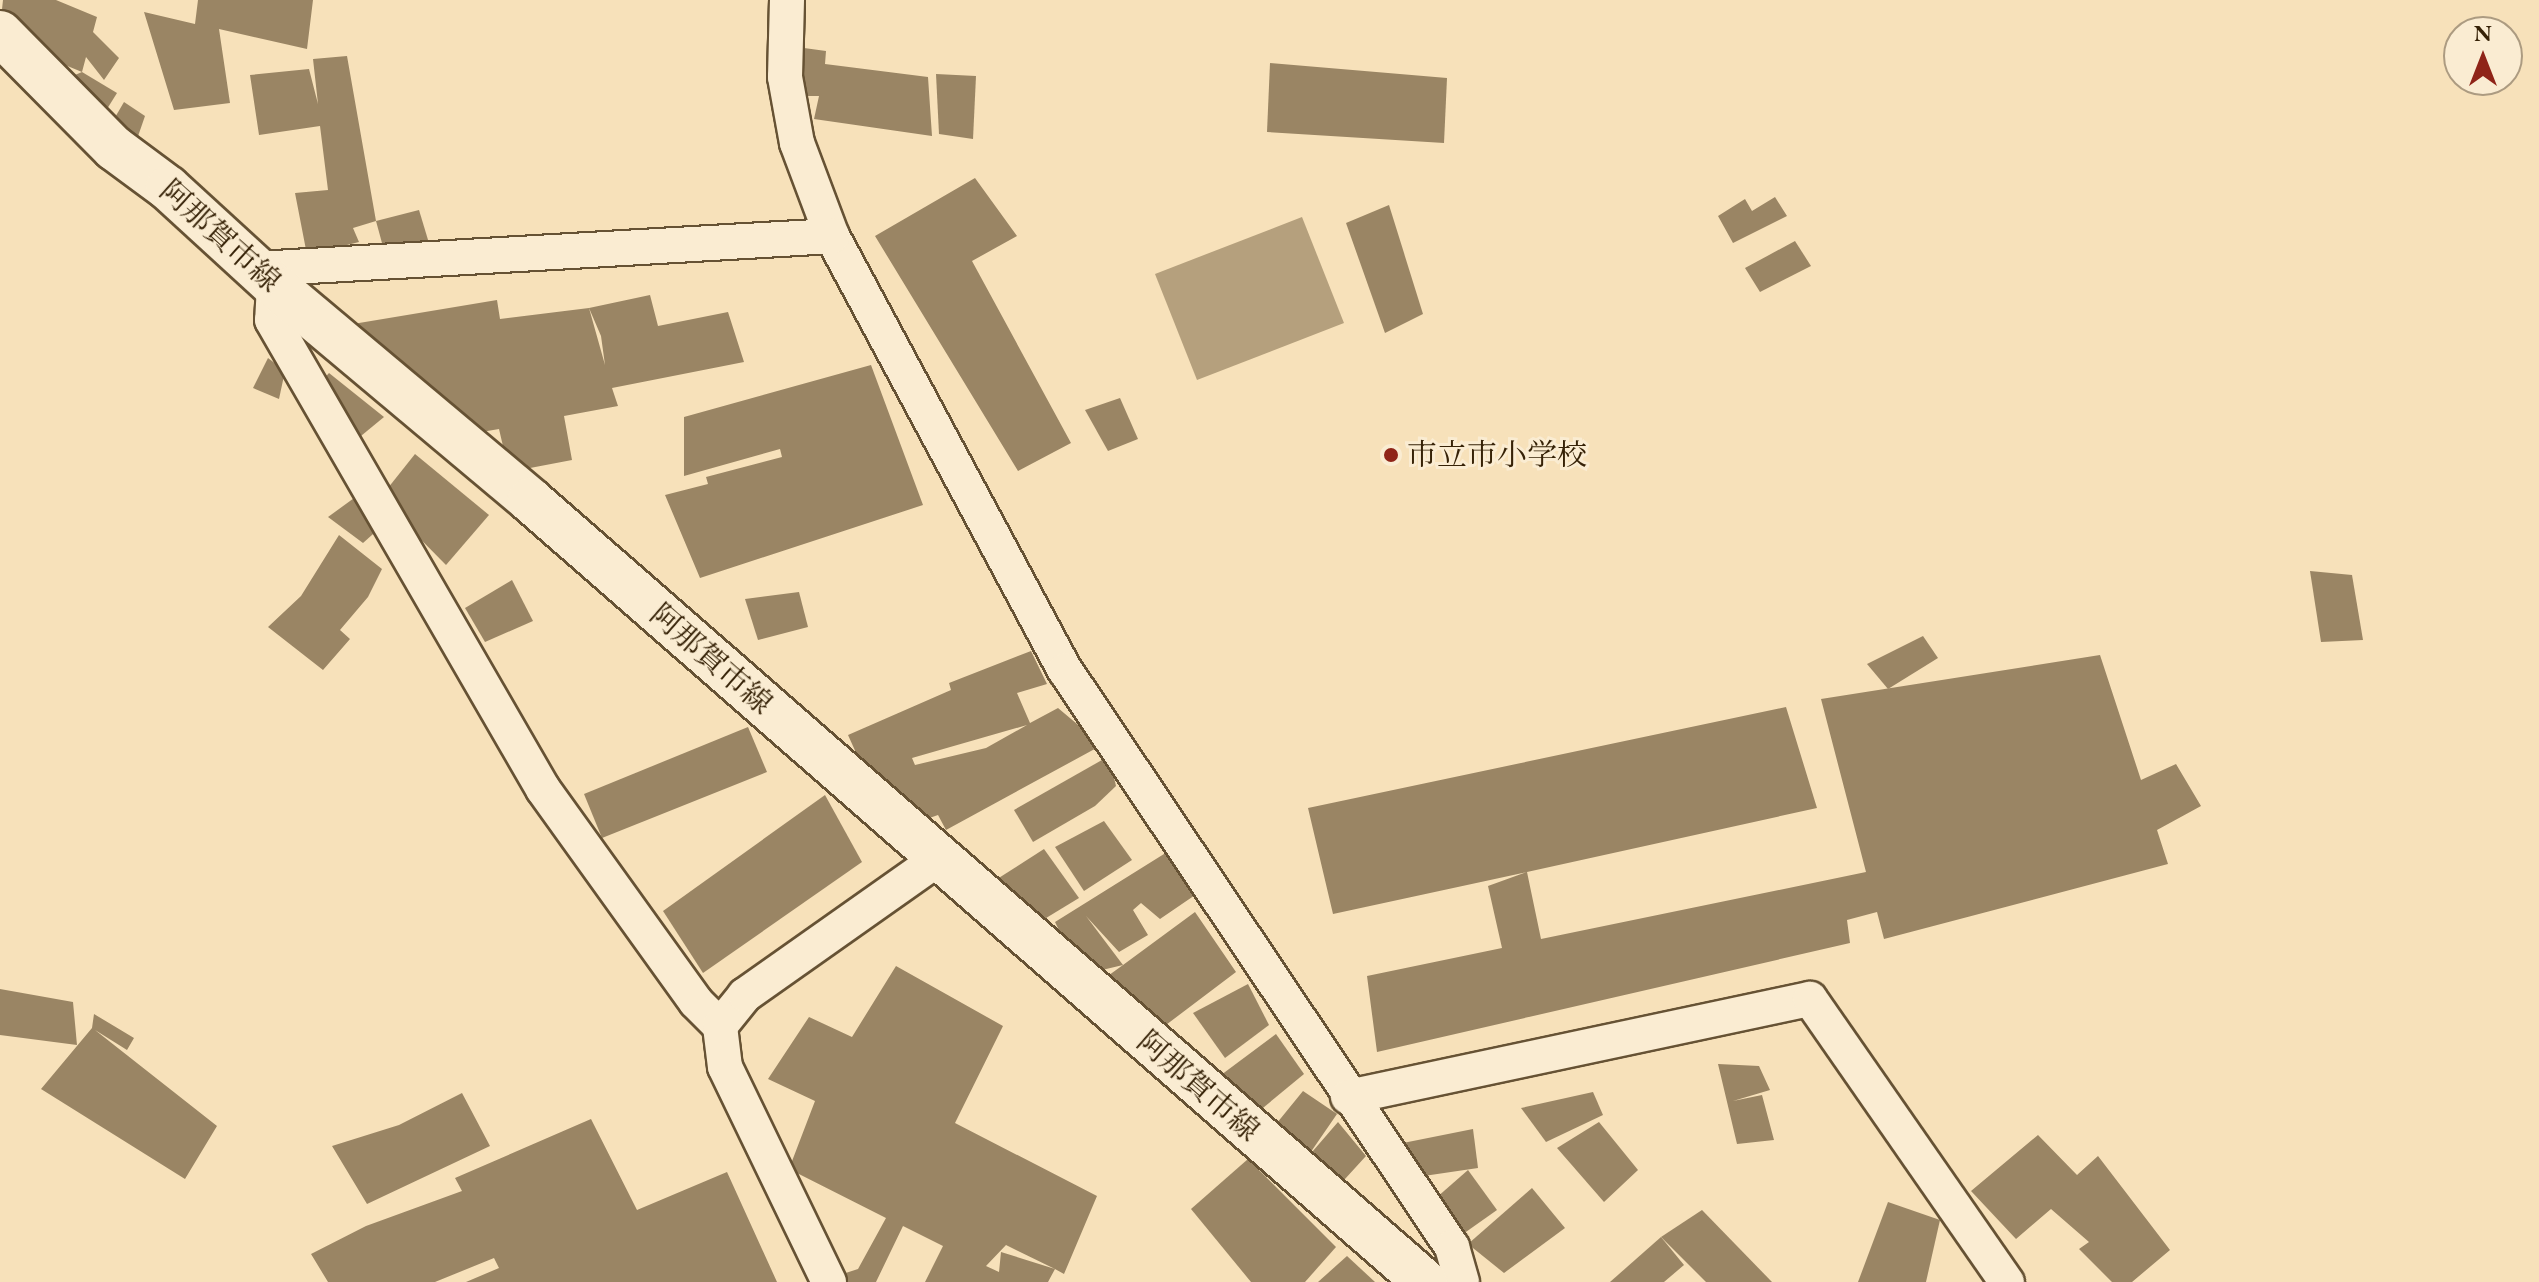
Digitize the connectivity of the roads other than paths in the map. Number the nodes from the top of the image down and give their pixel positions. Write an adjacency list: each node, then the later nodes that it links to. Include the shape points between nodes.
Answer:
1 (787, 0): 3 (street, via 785,77 797,143)
2 (0, 33): 4 (main road, 阿那賀市線, via 114,148 168,188)
3 (832, 236): 4 (street); 7 (street, via 1065,670)
4 (265, 277): 5 (main road, 阿那賀市線, via 530,500); 6 (street, via 272,320 543,789 668,965)
5 (939, 858): 6 (street, via 745,995); 9 (main road, 阿那賀市線)
6 (720, 1026): 8 (street, via 725,1067)
7 (1348, 1097): 10 (street, via 1452,1247); 11 (street, via 1810,999)
8 (829, 1282)
9 (1425, 1282)
10 (1462, 1282)
11 (2007, 1282)

